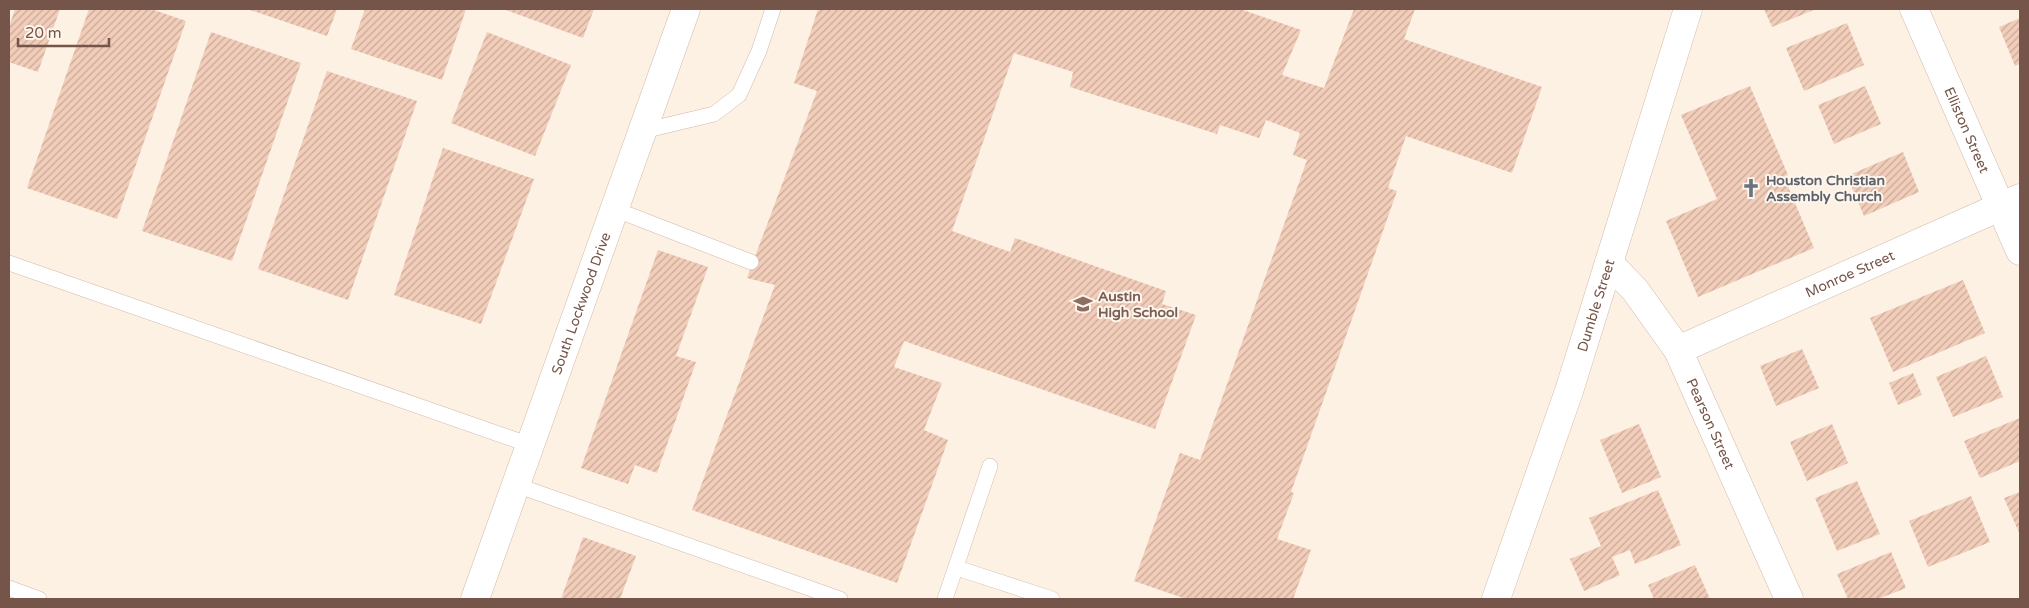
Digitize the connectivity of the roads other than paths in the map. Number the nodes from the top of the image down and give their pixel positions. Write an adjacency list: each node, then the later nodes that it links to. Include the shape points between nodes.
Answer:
1 (686, 9): 5 (street, South Lockwood Drive)
2 (773, 9): 5 (lane, via 739,95 714,114)
3 (1688, 9): 11 (street, Dumble Street)
4 (1914, 9): 6 (street, Elliston Street)
5 (643, 131): 7 (street, South Lockwood Drive)
6 (2010, 203): 8 (street, Elliston Street); 12 (street, Monroe Street)
7 (614, 210): 9 (lane); 13 (street, South Lockwood Drive)
8 (2020, 251)
9 (751, 262)
10 (9, 263): 13 (lane)
11 (1609, 263): 12 (street, Pearson Street, via 1635,290); 23 (street, Dumble Street, via 1569,391)
12 (1678, 350): 24 (street, Pearson Street)
13 (530, 445): 15 (street, South Lockwood Drive)
14 (990, 466): 16 (lane)
15 (516, 485): 19 (street, South Lockwood Drive); 20 (lane)
16 (957, 568): 21 (lane); 22 (lane)
17 (9, 588): 18 (lane)
18 (40, 599)
19 (475, 599)
20 (840, 599)
21 (945, 599)
22 (1052, 599)
23 (1496, 599)
24 (1789, 599)

